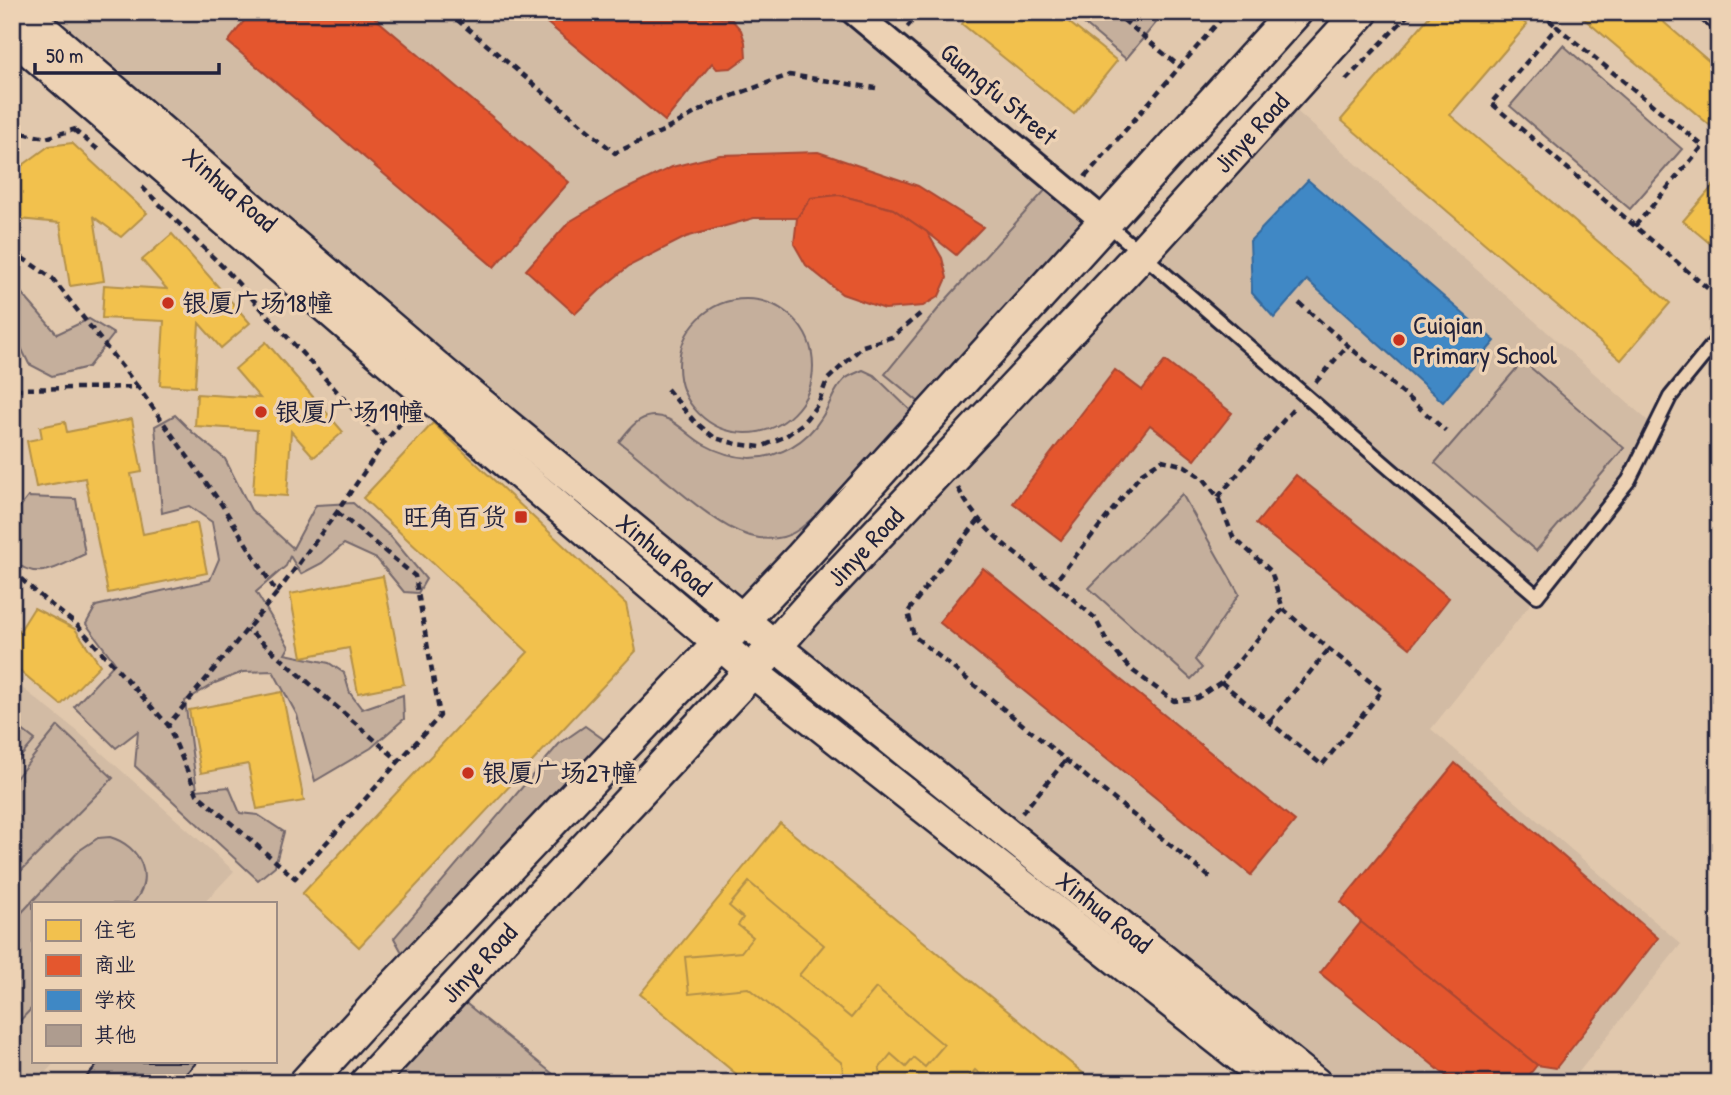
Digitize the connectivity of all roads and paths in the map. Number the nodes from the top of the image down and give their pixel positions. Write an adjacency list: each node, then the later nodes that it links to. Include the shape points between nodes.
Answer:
1 (23, 12): 33 (street, Xinhua Road)
2 (448, 12): 16 (path, via 615,153 713,103 789,75)
3 (854, 12): 22 (street, Guangfu Street)
4 (1114, 12): 14 (path)
5 (1227, 12): 14 (path)
6 (1295, 12): 23 (main road, Jinye Road)
7 (1361, 12): 26 (main road, Jinye Road)
8 (1411, 12): 15 (path)
9 (1540, 12): 12 (path)
10 (1712, 12): 11 (street)
11 (1719, 18)
12 (1557, 27): 24 (path, via 1491,103); 24 (path, via 1703,146)
13 (12, 36): 17 (street, Xinhua Road)
14 (1180, 66): 22 (path)
15 (1346, 80)
16 (876, 88)
17 (103, 114): 18 (path); 33 (street, Xinhua Road)
18 (74, 130): 19 (path, via 46,138); 20 (path)
19 (12, 131)
20 (103, 154)
21 (142, 187): 40 (path, via 227,271)
22 (1071, 194): 23 (street, Guangfu Street)
23 (1105, 222): 26 (lane); 49 (main road, Jinye Road)
24 (1635, 226): 27 (path)
25 (12, 251): 34 (path, via 52,278)
26 (1141, 254): 37 (lane); 41 (main road, Jinye Road)
27 (1719, 298)
28 (1299, 303): 31 (path)
29 (920, 314): 36 (path, via 892,337 863,346 827,380 818,404 802,424 761,447 715,438)
30 (1719, 337): 37 (lane, via 1671,397 1629,480 1537,596)
31 (1347, 346): 37 (path); 38 (path)
32 (12, 365): 35 (path)
33 (435, 383): 40 (path); 49 (street, Xinhua Road); 51 (street, Xinhua Road)
34 (138, 387): 35 (path); 47 (path, via 222,505)
35 (15, 389): 39 (path, via 18,415)
36 (667, 390)
37 (1305, 395): 42 (path)
38 (1446, 431)
39 (12, 433)
40 (384, 443): 43 (path)
41 (945, 462): 44 (path); 52 (main road, Jinye Road)
42 (1219, 497): 46 (path, via 1185,466 1162,460 1142,473); 48 (path, via 1233,537 1271,571)
43 (337, 512): 47 (path); 59 (path, via 415,576 440,716)
44 (979, 520): 46 (path); 58 (path, via 908,612 914,636)
45 (12, 570): 57 (path, via 77,625)
46 (1054, 583): 55 (path, via 1095,618 1109,645 1132,671 1174,701 1196,698)
47 (277, 593): 50 (path)
48 (1283, 609): 53 (path); 55 (path)
49 (742, 619): 51 (main road, Jinye Road); 52 (street, Xinhua Road)
50 (247, 629): 57 (path); 59 (path)
51 (720, 643): 54 (street, Xinhua Road); 62 (main road, Jinye Road)
52 (775, 646): 54 (main road, Jinye Road); 60 (street, Xinhua Road)
53 (1329, 649): 56 (path); 56 (path, via 1382,691 1322,765)
54 (751, 671): 63 (main road, Jinye Road); 64 (street, Xinhua Road)
55 (1221, 682): 56 (path)
56 (1270, 721)
57 (168, 725): 59 (path, via 197,794 295,878)
58 (1066, 760): 60 (path); 61 (path)
59 (398, 761)
60 (1005, 832): 65 (street, Xinhua Road)
61 (1213, 880)
62 (306, 1083)
63 (367, 1083)
64 (1273, 1083)
65 (1316, 1083)

